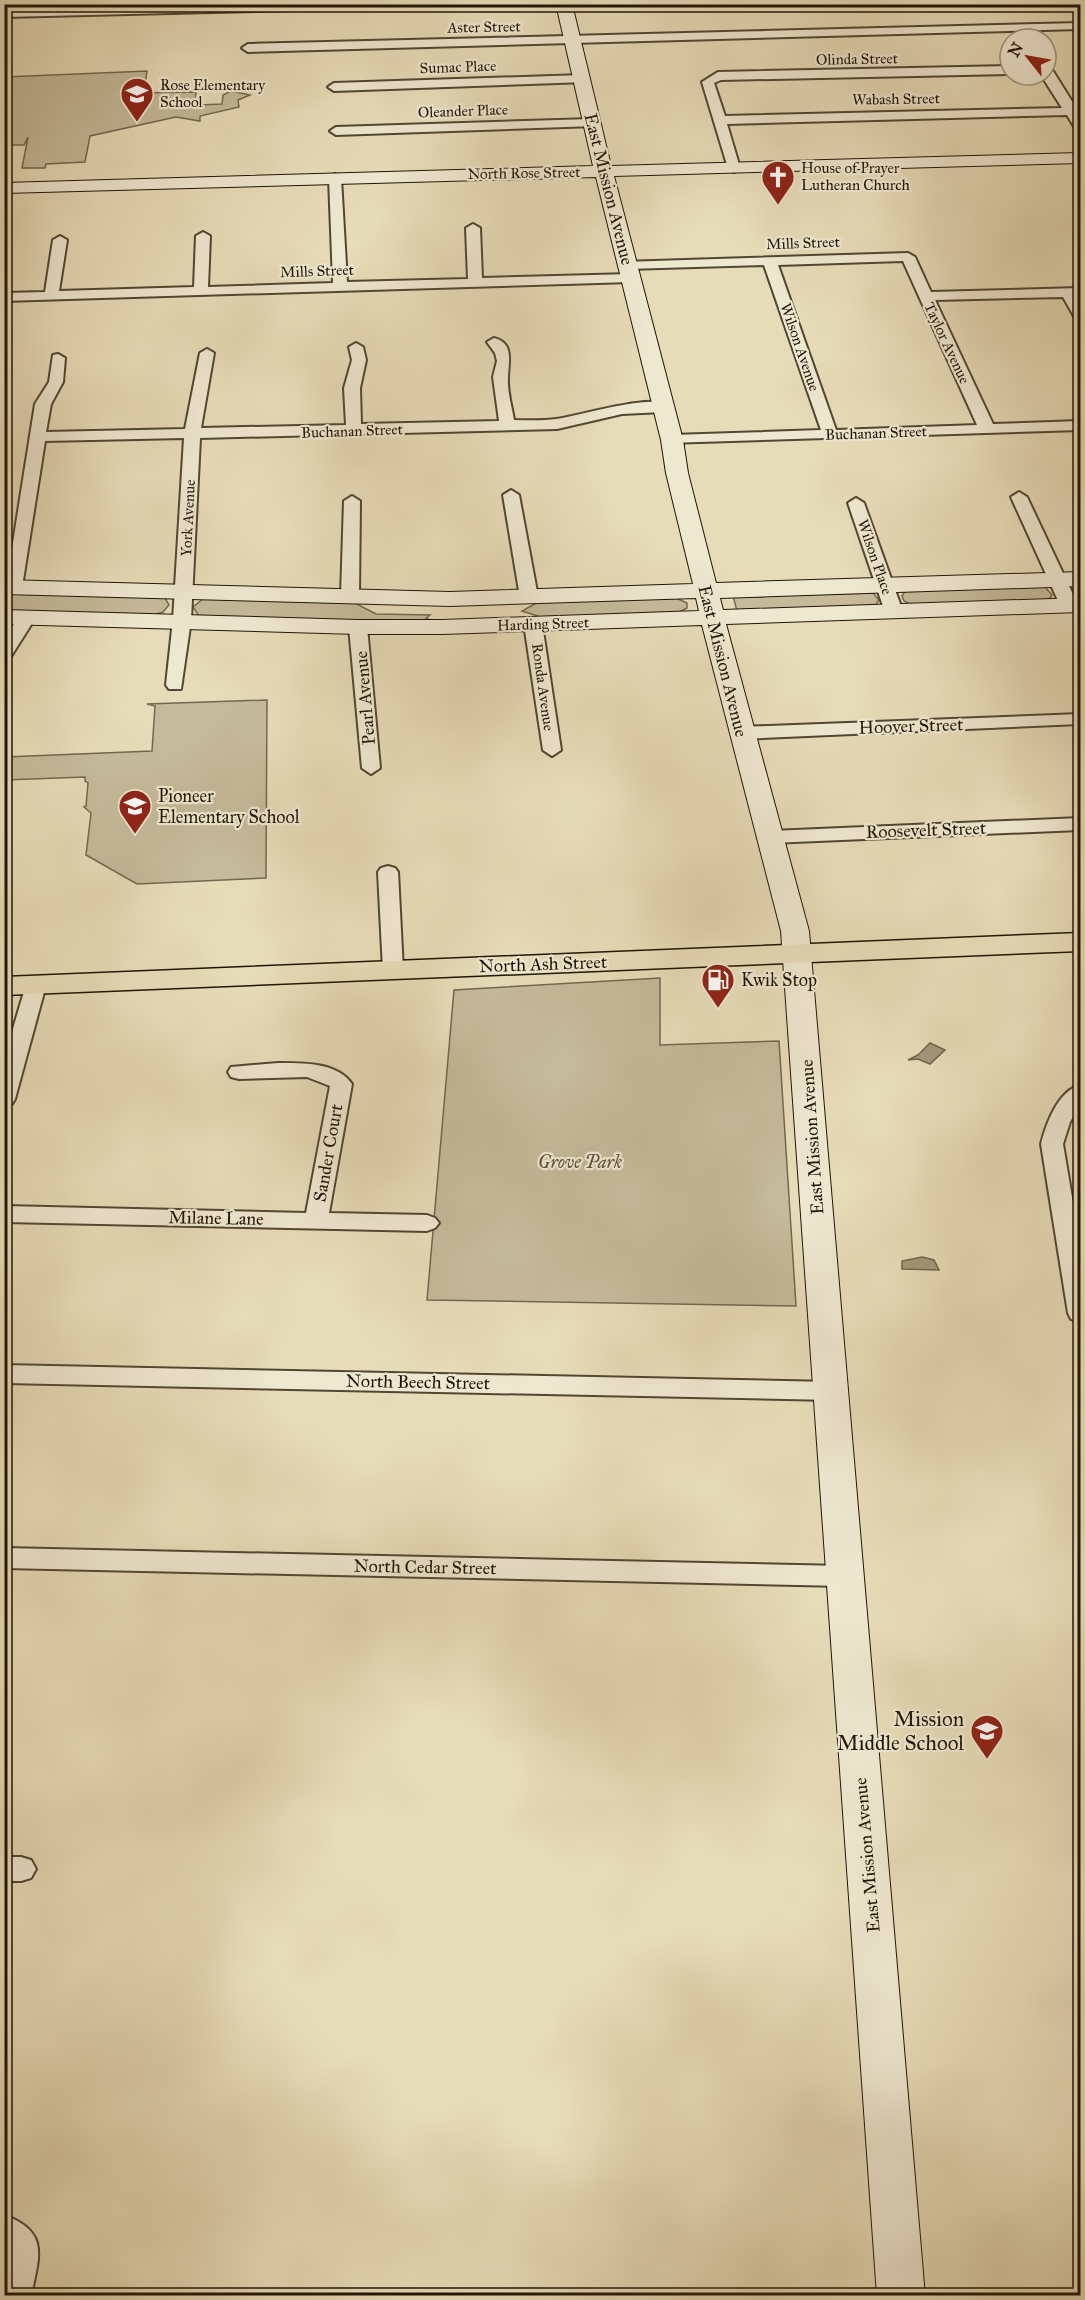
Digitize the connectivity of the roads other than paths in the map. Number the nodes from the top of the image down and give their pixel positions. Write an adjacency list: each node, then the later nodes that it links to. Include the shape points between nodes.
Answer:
1 (422, 4): 3 (street)
2 (564, 4): 5 (main road, East Mission Avenue)
3 (4, 14)
4 (1080, 26): 5 (street, Aster Street)
5 (572, 40): 6 (street, Aster Street); 8 (main road, East Mission Avenue)
6 (248, 48)
7 (998, 70): 12 (street, Olinda Street, via 717,76 708,82)
8 (583, 79): 9 (street, Sumac Place); 13 (main road, East Mission Avenue)
9 (334, 87)
10 (1056, 87): 11 (street)
11 (1072, 111): 12 (street, Wabash Street); 14 (street)
12 (720, 120): 17 (street)
13 (591, 123): 15 (street, Oleander Place); 18 (main road, East Mission Avenue)
14 (1080, 126)
15 (336, 131)
16 (1080, 158): 17 (main road, North Rose Street)
17 (734, 168): 18 (main road, North Rose Street)
18 (604, 171): 19 (main road, North Rose Street); 26 (main road, East Mission Avenue)
19 (335, 178): 20 (main road, North Rose Street); 28 (street)
20 (4, 188)
21 (473, 228): 27 (street)
22 (203, 236): 29 (street)
23 (60, 240): 31 (street)
24 (908, 257): 25 (street, Mills Street); 32 (street, Taylor Avenue)
25 (769, 260): 26 (street, Mills Street); 45 (street, Wilson Avenue)
26 (629, 271): 27 (street, Mills Street); 39 (main road, East Mission Avenue)
27 (475, 283): 28 (street, Mills Street)
28 (340, 287): 29 (street, Mills Street)
29 (201, 291): 31 (street, Mills Street)
30 (1074, 292): 32 (street); 34 (street)
31 (51, 296): 33 (street, Mills Street)
32 (925, 296): 42 (street, Taylor Avenue)
33 (4, 297)
34 (1080, 315)
35 (494, 342): 40 (street, via 504,361 500,377)
36 (356, 347): 43 (street, via 359,360 352,388)
37 (207, 352): 44 (street, York Avenue)
38 (58, 358): 46 (street, via 56,382 43,404)
39 (663, 407): 40 (street, Buchanan Street, via 622,409 557,424); 47 (main road, East Mission Avenue)
40 (507, 426): 43 (street, Buchanan Street)
41 (1080, 426): 42 (street, Buchanan Street)
42 (987, 429): 45 (street, Buchanan Street)
43 (354, 431): 44 (street, Buchanan Street)
44 (192, 433): 46 (street, Buchanan Street); 55 (street, York Avenue)
45 (830, 434): 47 (street, Buchanan Street)
46 (38, 437): 54 (street)
47 (672, 440): 56 (main road, East Mission Avenue)
48 (511, 495): 58 (street)
49 (1019, 497): 52 (street)
50 (352, 501): 57 (street)
51 (856, 503): 53 (street, Wilson Place)
52 (1069, 579): 53 (main road, Harding Street); 59 (street)
53 (885, 585): 56 (main road, Harding Street); 60 (street, Wilson Place)
54 (9, 587): 55 (main road, Harding Street)
55 (183, 591): 57 (main road, Harding Street); 63 (street, York Avenue)
56 (706, 592): 58 (main road, Harding Street); 62 (main road, East Mission Avenue)
57 (350, 596): 58 (main road, Harding Street)
58 (529, 597)
59 (1075, 605): 60 (main road, Harding Street)
60 (894, 612): 62 (main road, Harding Street)
61 (16, 617): 63 (main road, Harding Street); 66 (street)
62 (713, 617): 64 (main road, Harding Street); 69 (main road, East Mission Avenue)
63 (182, 620): 65 (main road, Harding Street); 67 (street, York Avenue)
64 (533, 624): 65 (main road, Harding Street); 70 (street, Ronda Avenue)
65 (358, 627): 71 (street, Pearl Avenue)
66 (4, 654)
67 (175, 685)
68 (1080, 719): 69 (street, Hoover Street)
69 (741, 733): 73 (main road, East Mission Avenue)
70 (552, 750)
71 (372, 768)
72 (1080, 824): 73 (street, Roosevelt Street)
73 (771, 837): 76 (main road, East Mission Avenue)
74 (388, 872): 77 (street)
75 (1080, 942): 76 (main road, North Ash Street)
76 (797, 954): 77 (main road, North Ash Street); 89 (main road, East Mission Avenue)
77 (393, 970): 78 (main road, North Ash Street)
78 (36, 985): 79 (main road, North Ash Street); 80 (main road); 83 (street)
79 (4, 986)
80 (4, 997)
81 (239, 1072): 85 (street, Sander Court, via 318,1070 341,1084)
82 (1080, 1092): 87 (street, via 1066,1106 1052,1144)
83 (4, 1099)
84 (4, 1214): 85 (street, Milane Lane)
85 (316, 1221): 86 (street, Milane Lane)
86 (427, 1222)
87 (1080, 1313)
88 (4, 1374): 89 (street, North Beech Street)
89 (831, 1391): 91 (main road, East Mission Avenue)
90 (4, 1558): 91 (street, North Cedar Street)
91 (845, 1576): 94 (main road, East Mission Avenue)
92 (4, 2230): 93 (street, via 19,2239 22,2255)
93 (14, 2295)
94 (901, 2295)

